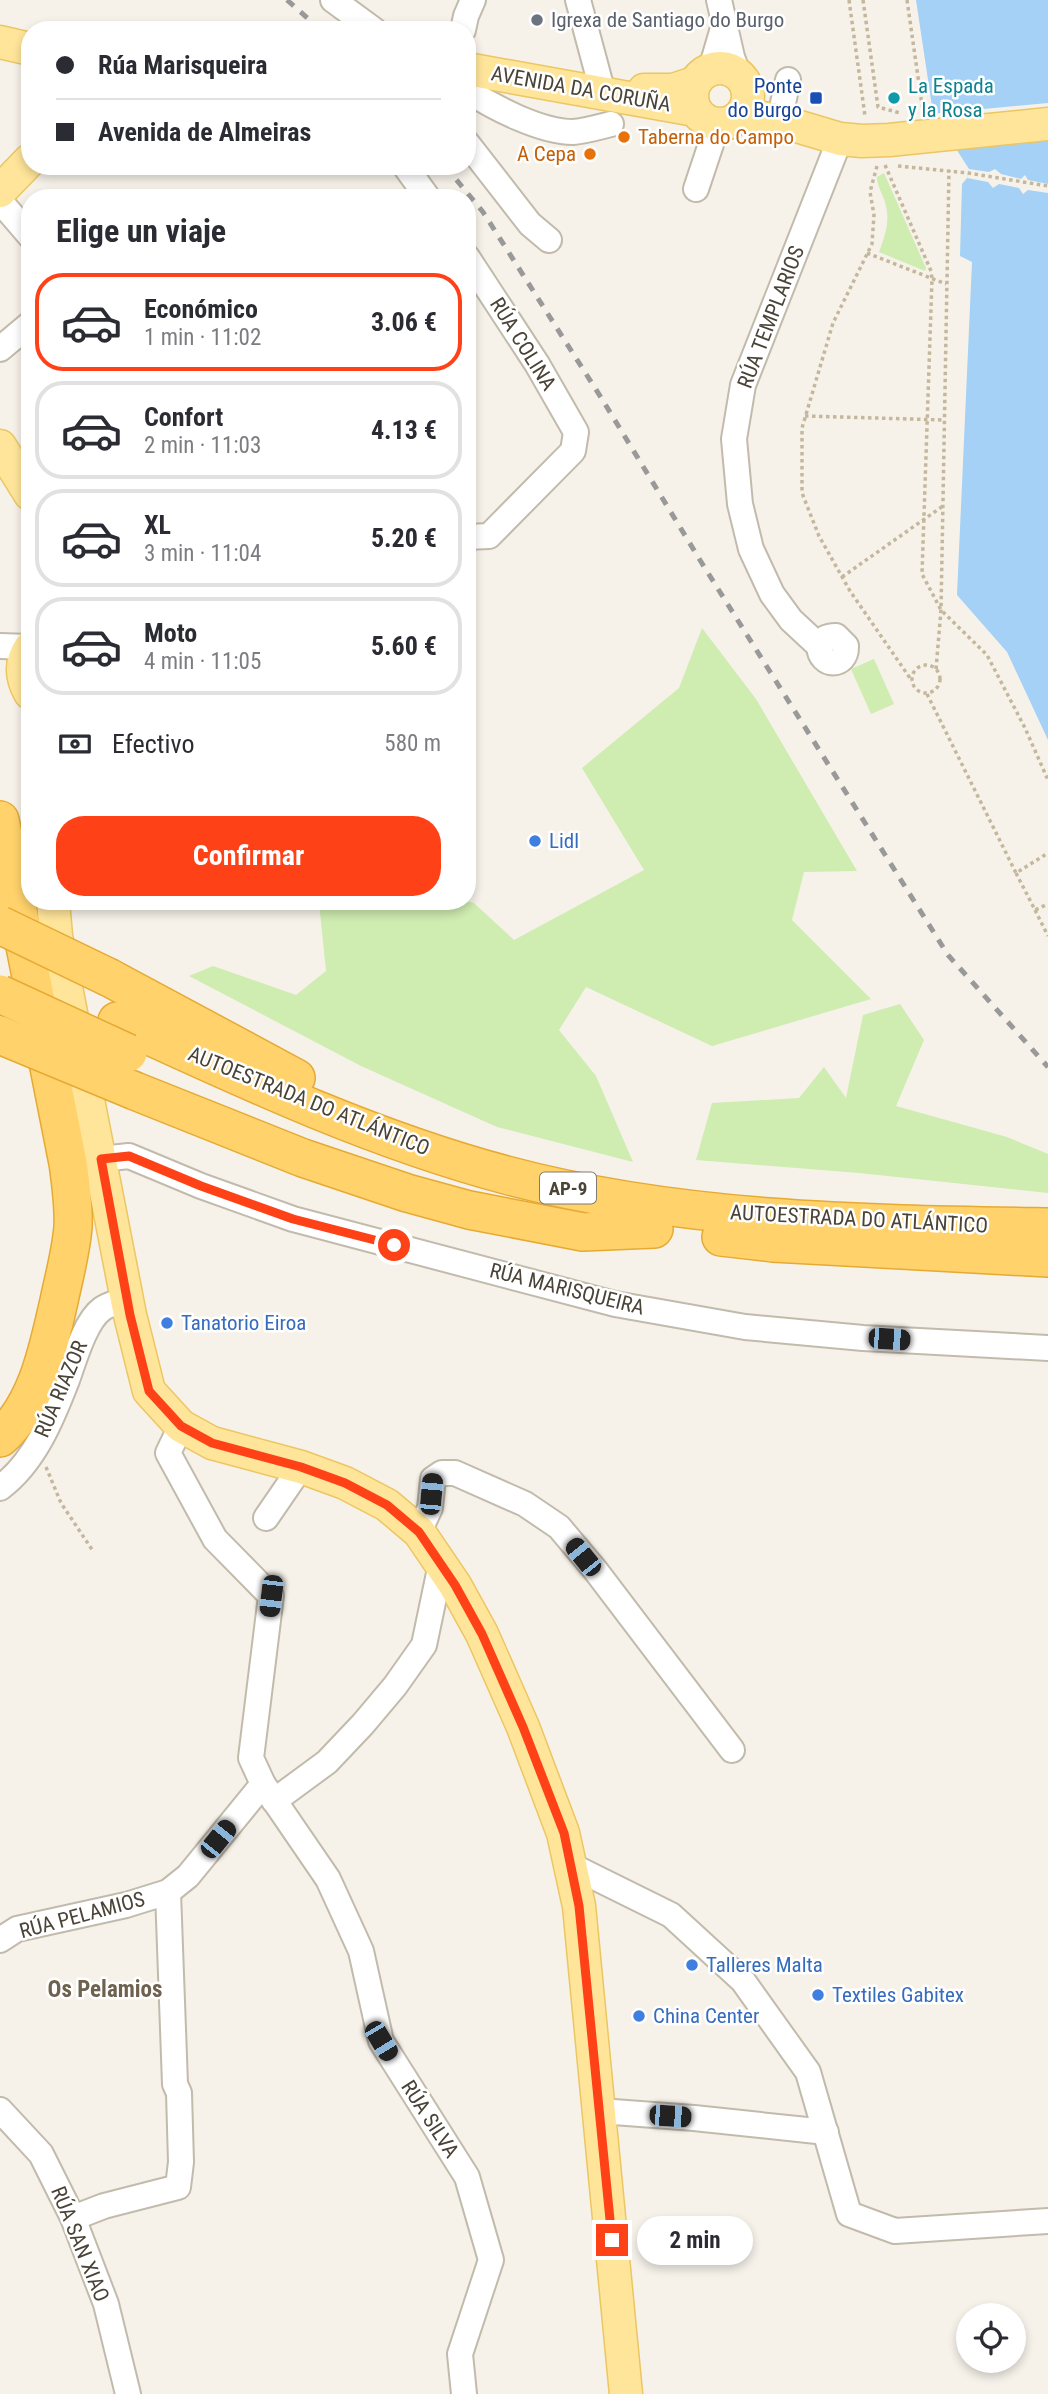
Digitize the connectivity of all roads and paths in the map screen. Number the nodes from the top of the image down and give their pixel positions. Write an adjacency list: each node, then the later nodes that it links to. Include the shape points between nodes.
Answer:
1 (332, 0): 8 (street)
2 (473, 0): 9 (street)
3 (578, 0): 14 (street)
4 (849, 0): 19 (path, via 866,112)
5 (863, 0): 20 (path, via 878,107)
6 (907, 0): 20 (path)
7 (722, 10): 16 (street, via 732,57)
8 (361, 21)
9 (465, 21)
10 (0, 42): 11 (main road)
11 (21, 48)
12 (476, 67): 14 (main road, AVENIDA DA CORUÑA)
13 (476, 67): 16 (main road, AVENIDA DA CORUÑA)
14 (600, 82): 16 (main road, AVENIDA DA CORUÑA)
15 (476, 95): 17 (street, AVENIDA DA CORUÑA, via 508,114 572,132)
16 (720, 95): 19 (main road, AVENIDA DA CORUÑA, via 774,119); 19 (main road, AVENIDA DA CORUÑA, via 785,92); 27 (street, via 712,141)
17 (611, 124)
18 (1048, 124): 20 (main road)
19 (852, 134): 20 (main road, AVENIDA DA CORUÑA); 47 (street, RÚA TEMPLARIOS, via 743,385 734,439 740,504 751,549 790,620)
20 (914, 135): 25 (path)
21 (476, 155): 31 (street, via 530,224)
22 (877, 164): 32 (path, via 870,192 872,244)
23 (886, 165): 34 (path)
24 (21, 169): 28 (main road)
25 (948, 170): 26 (path); 35 (path)
26 (1048, 186)
27 (696, 189)
28 (0, 191)
29 (0, 201): 30 (street)
30 (21, 226)
31 (549, 240)
32 (867, 253): 34 (path); 38 (path, via 833,323)
33 (476, 271): 43 (street, RÚA COLINA, via 576,432 573,451 489,536)
34 (932, 279): 35 (path); 39 (path)
35 (947, 285): 40 (path)
36 (21, 332): 37 (street)
37 (0, 349)
38 (805, 416): 39 (path); 44 (path, via 802,493)
39 (928, 420): 40 (path); 42 (path)
40 (944, 420): 41 (path)
41 (943, 506): 42 (path); 45 (path)
42 (924, 520): 44 (path); 45 (path, via 922,574)
43 (476, 537)
44 (842, 577): 50 (path)
45 (941, 610): 49 (path); 52 (path, via 987,655)
46 (0, 646): 48 (street)
47 (819, 646)
48 (21, 662)
49 (936, 669): 50 (path, via 918,667); 51 (path, via 940,682)
50 (912, 681): 51 (path, via 918,692)
51 (927, 694): 55 (path)
52 (1048, 780)
53 (0, 820): 75 (highway, via 68,1163 73,1227 36,1384)
54 (1048, 853): 55 (path)
55 (1016, 873): 59 (path)
56 (0, 886): 73 (highway, via 51,1146 58,1219 54,1261 26,1365)
57 (1048, 904): 59 (path)
58 (54, 910): 67 (main road)
59 (1035, 910): 61 (path)
60 (0, 925): 66 (highway, bridge, via 110,978 369,1117)
61 (1048, 936)
62 (0, 967): 65 (highway, AUTOESTRADA DO ATLÁNTICO / AP-9)
63 (0, 994): 65 (highway, AP-9, bridge)
64 (0, 1034): 69 (highway, bridge, via 303,1157 407,1193 583,1233)
65 (123, 1037): 66 (highway, AUTOESTRADA DO ATLÁNTICO / AP-9, via 224,1070); 69 (highway, AUTOESTRADA DO ATLÁNTICO / AP-9, via 225,1098 358,1152 451,1185 558,1212)
66 (405, 1143): 68 (highway, AUTOESTRADA DO ATLÁNTICO / AP-9, via 506,1175 678,1207 865,1224)
67 (101, 1159): 71 (main road); 72 (street, RÚA MARISQUEIRA, via 129,1156 293,1219 615,1304 746,1327)
68 (1048, 1227)
69 (654, 1229): 70 (highway, AUTOESTRADA DO ATLÁNTICO / AP-9, via 773,1243)
70 (1048, 1258)
71 (127, 1299): 74 (main road, via 149,1391); 76 (street, RÚA RIAZOR, via 101,1309 82,1337)
72 (1048, 1348)
73 (0, 1417)
74 (181, 1426): 77 (main road, via 212,1443); 84 (street, via 168,1452 215,1539 271,1596 251,1758)
75 (0, 1438)
76 (37, 1446): 78 (street, RÚA RIAZOR, via 16,1477); 81 (path, via 61,1503)
77 (301, 1467): 79 (street); 80 (main road, via 387,1505)
78 (0, 1488)
79 (266, 1518)
80 (419, 1532): 82 (main road); 83 (street, via 430,1508 433,1479 442,1472 455,1473 525,1504 559,1527)
81 (93, 1550)
82 (441, 1564): 84 (street, RÚA PELAMIOS, via 424,1645 395,1686 327,1762); 85 (main road, via 482,1634 523,1727)
83 (732, 1750)
84 (269, 1792): 86 (street, RÚA PELAMIOS); 94 (street, RÚA SILVA, via 328,1880 360,1951 381,2041 467,2177 491,2260 460,2354)
85 (572, 1866): 89 (main road); 90 (street, via 671,1915 743,1981 808,2072)
86 (167, 1892): 87 (street, RÚA PELAMIOS, via 17,1929); 91 (street, via 181,2162 178,2187)
87 (0, 1940)
88 (0, 2110): 91 (street, RÚA SAN XIAO, via 41,2154)
89 (600, 2111): 90 (street); 95 (main road)
90 (826, 2132): 92 (street, via 849,2214 895,2231)
91 (73, 2218): 93 (street, RÚA SAN XIAO, via 106,2304)
92 (1048, 2221)
93 (128, 2394)
94 (464, 2394)
95 (626, 2394)

